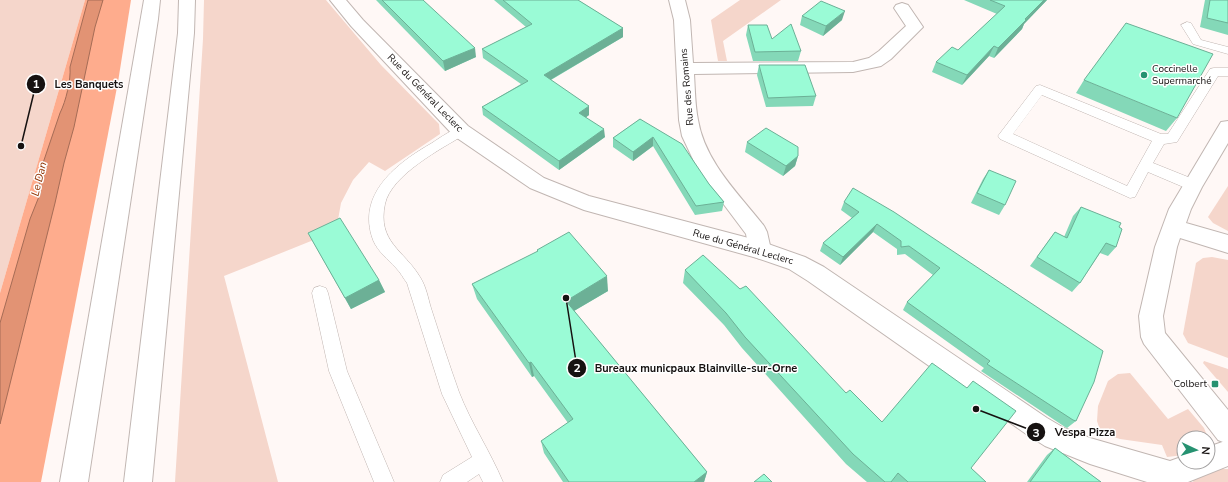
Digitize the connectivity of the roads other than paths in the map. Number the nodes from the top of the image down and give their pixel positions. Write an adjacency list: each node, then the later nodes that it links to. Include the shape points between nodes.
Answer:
1 (152, 0): 25 (main road)
2 (187, 0): 26 (main road, via 186,33)
3 (338, 0): 11 (main road, Rue du Général Leclerc)
4 (677, 0): 8 (main road, Rue des Romains, via 682,20)
5 (902, 8): 8 (main road, via 915,27 875,62 853,67)
6 (1187, 25): 7 (lane, via 1197,42)
7 (1228, 51)
8 (685, 69): 17 (main road, Rue des Romains, via 688,120 692,136 708,170 756,232)
9 (1228, 72): 12 (lane, via 1214,72 1172,139)
10 (1228, 127): 14 (main road)
11 (461, 131): 17 (main road, Rue du Général Leclerc, via 537,183 584,202); 22 (lane, via 393,177 386,185 376,209 382,240 414,280 451,394)
12 (1160, 139): 13 (lane); 13 (lane, via 1040,89 1005,136 1130,193)
13 (1145, 165): 14 (lane)
14 (1192, 185): 15 (main road)
15 (1174, 226): 16 (main road); 19 (main road, via 1166,247 1152,316 1154,337)
16 (1228, 244)
17 (760, 250): 24 (main road, Rue du Général Leclerc, via 797,263 816,274 1044,430 1097,453)
18 (320, 293): 27 (lane, via 338,371)
19 (1228, 431)
20 (1228, 453): 21 (main road)
21 (1216, 458)
22 (483, 461): 28 (lane); 29 (lane)
23 (1188, 470): 24 (main road, Rue du Général Leclerc)
24 (1172, 478)
25 (74, 482)
26 (138, 482)
27 (384, 482)
28 (450, 482)
29 (493, 482)

